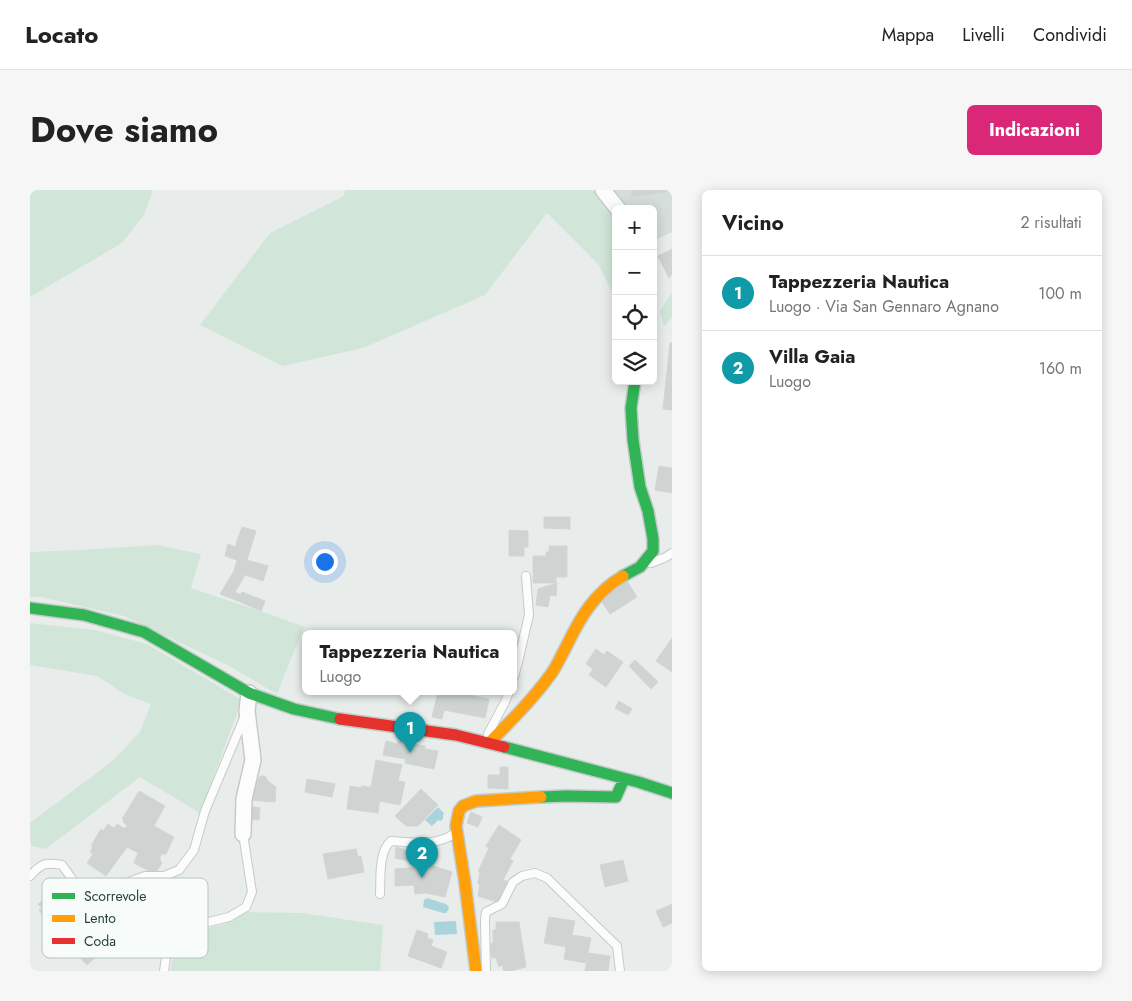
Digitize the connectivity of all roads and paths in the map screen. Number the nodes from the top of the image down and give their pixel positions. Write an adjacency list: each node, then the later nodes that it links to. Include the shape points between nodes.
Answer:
1 (603, 190): 2 (street)
2 (615, 205)
3 (634, 385): 5 (street, via 631,408 633,440 653,539 652,551)
4 (672, 553): 5 (lane)
5 (640, 567): 12 (street, via 613,582 594,600 578,622 553,672 533,698)
6 (526, 576): 8 (lane, via 530,615)
7 (30, 608): 9 (street, via 84,615 144,632)
8 (517, 666)
9 (249, 693): 11 (street); 12 (street, via 294,709 336,718 456,735)
10 (508, 695): 12 (lane)
11 (247, 711): 16 (street, via 253,760 244,799); 19 (lane, via 205,811 194,850 179,870 164,876)
12 (486, 743): 13 (street)
13 (624, 779): 14 (street); 15 (street, via 616,798 566,796 476,801 459,811)
14 (672, 793)
15 (457, 832): 20 (lane, via 450,838 433,842 391,841 386,845 382,855); 24 (street)
16 (243, 834): 21 (lane, via 252,892 246,907 228,917)
17 (30, 876): 18 (lane, via 40,866 51,863 62,864)
18 (72, 878)
19 (139, 878)
20 (380, 894)
21 (208, 922)
22 (166, 958): 23 (lane)
23 (164, 971)
24 (476, 971)
25 (486, 971): 26 (lane, via 486,912 502,904 513,882 535,873 546,878 617,946)
26 (620, 971)

